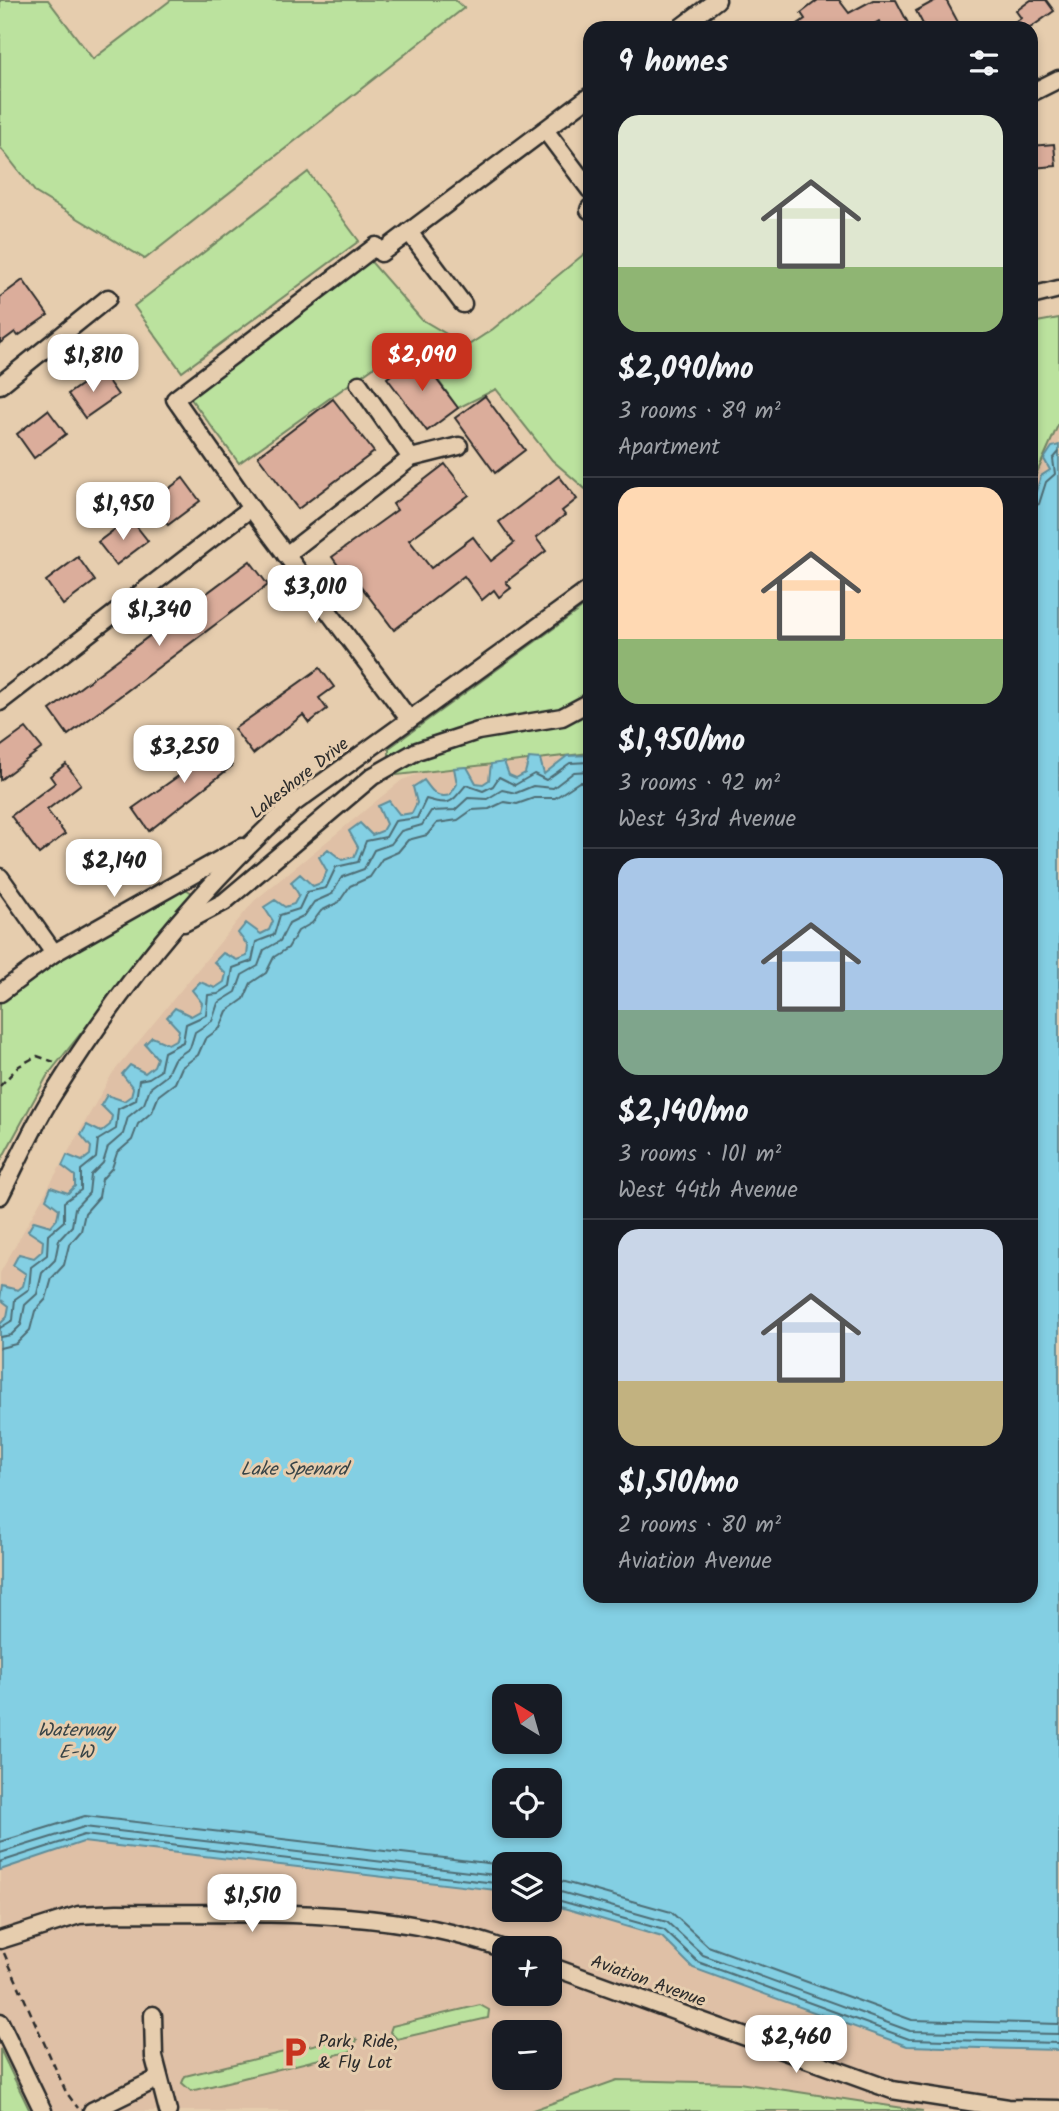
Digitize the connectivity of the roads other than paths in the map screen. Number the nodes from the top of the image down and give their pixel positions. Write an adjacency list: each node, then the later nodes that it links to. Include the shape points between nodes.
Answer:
1 (717, 0): 2 (street)
2 (689, 21)
3 (1059, 79): 4 (street)
4 (1038, 90)
5 (583, 101): 6 (street)
6 (545, 130): 7 (street); 8 (street)
7 (583, 181)
8 (409, 232): 12 (street); 17 (street, via 175,399)
9 (1059, 289): 10 (street)
10 (1038, 294)
11 (108, 298): 14 (street)
12 (463, 304)
13 (359, 384): 16 (street)
14 (0, 385)
15 (459, 446): 16 (street)
16 (411, 458): 18 (street)
17 (251, 509): 18 (street); 20 (street)
18 (286, 555): 22 (street)
19 (583, 594): 22 (street, Lakeshore Drive)
20 (0, 702)
21 (583, 706): 25 (street, via 562,717 478,731 417,751 373,776 224,902)
22 (409, 719): 23 (street, Lakeshore Drive, via 293,804)
23 (250, 843): 25 (street, Lakeshore Drive); 26 (street)
24 (0, 877): 26 (street)
25 (176, 928): 28 (street, Lakeshore Drive, via 98,1027 50,1099)
26 (54, 953): 27 (street)
27 (0, 993)
28 (0, 1196)
29 (0, 1942): 30 (street, via 79,1915 186,1914 351,1917 440,1930)
30 (492, 1945)
31 (562, 1970): 35 (street, Aviation Avenue, via 892,2090 1008,2108)
32 (153, 2015): 34 (street)
33 (0, 2022): 36 (street)
34 (159, 2078): 37 (street); 38 (street)
35 (1059, 2109)
36 (43, 2111)
37 (92, 2111)
38 (169, 2111)

